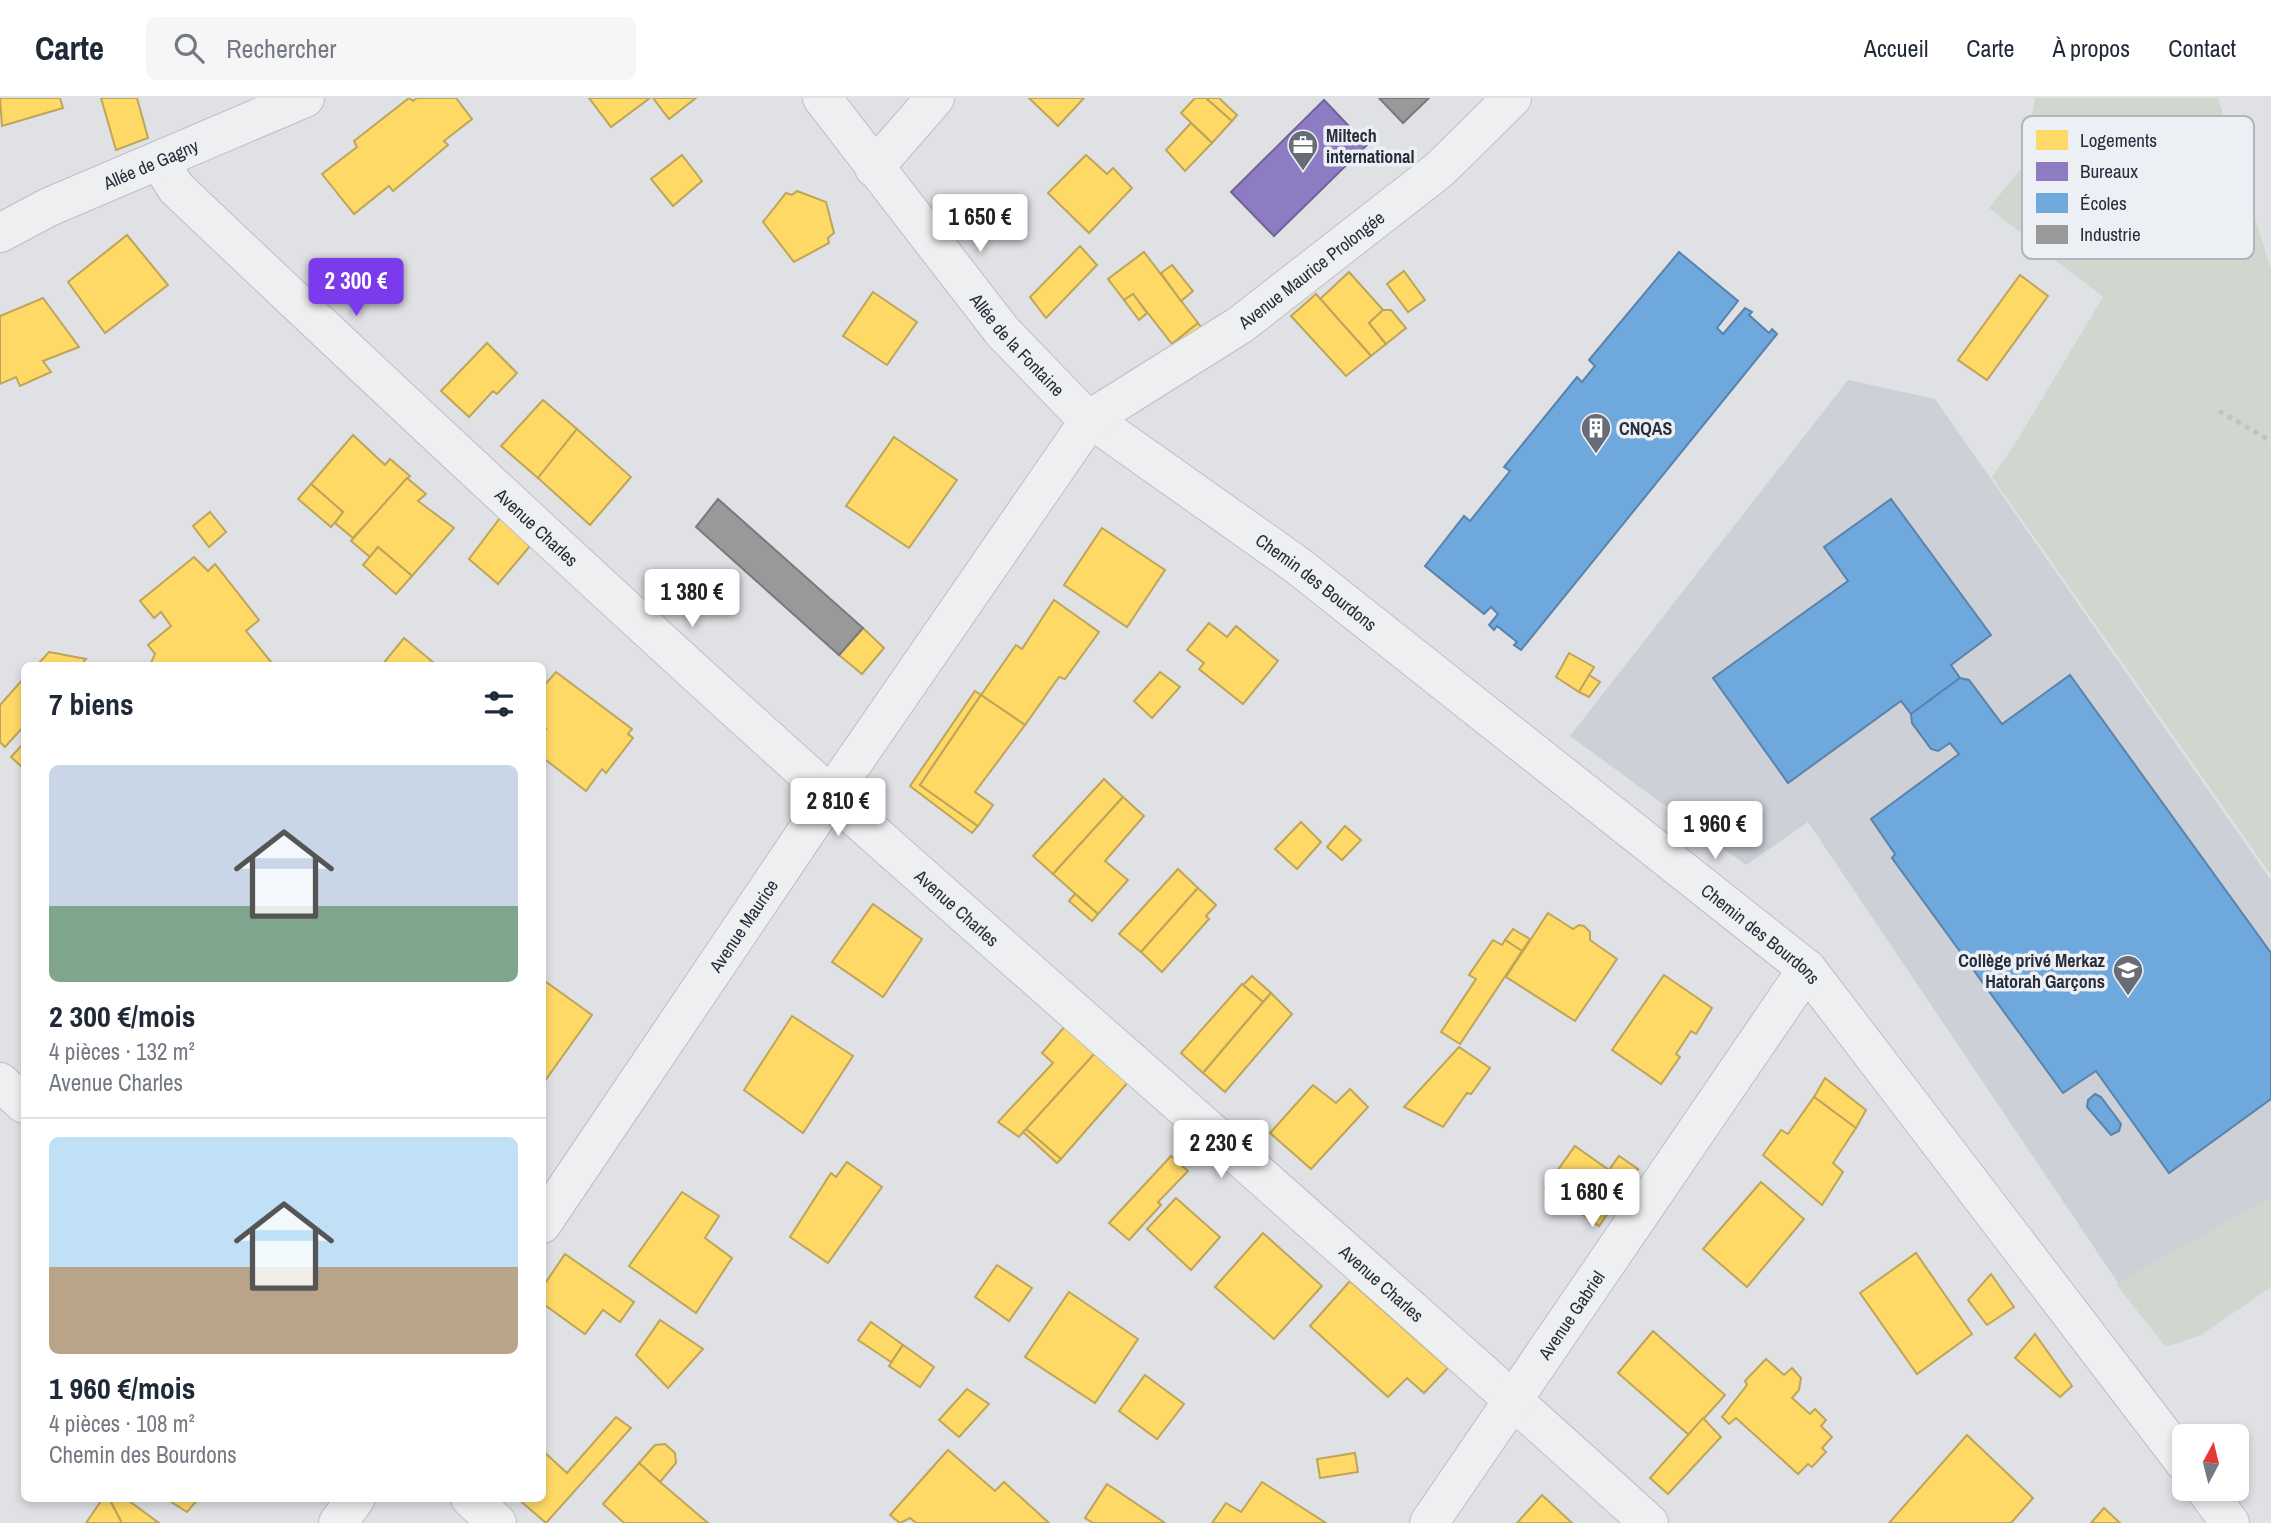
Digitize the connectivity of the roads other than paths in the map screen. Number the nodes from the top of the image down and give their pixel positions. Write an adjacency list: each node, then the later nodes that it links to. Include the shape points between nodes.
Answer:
1 (304, 98): 5 (street, Allée de Gagny)
2 (822, 98): 6 (street, Allée de la Fontaine)
3 (935, 98): 6 (street)
4 (1512, 98): 8 (street, Avenue Maurice Prolongée, via 1439,170 1240,325)
5 (159, 161): 7 (street, Allée de Gagny, via 48,207); 9 (street, Avenue Charles, via 176,187 513,507)
6 (874, 168): 8 (street, Allée de la Fontaine, via 1002,331)
7 (0, 233)
8 (1090, 419): 9 (street, Avenue Maurice); 10 (street, Chemin des Bourdons, via 1297,565)
9 (831, 795): 13 (street, Avenue Maurice); 14 (street, Avenue Charles)
10 (1807, 969): 14 (street, Avenue Gabriel); 15 (street, Chemin des Bourdons)
11 (0, 1082): 12 (street)
12 (21, 1101)
13 (546, 1218)
14 (1512, 1398): 21 (street, Avenue Gabriel); 22 (street, Avenue Charles)
15 (2172, 1446)
16 (353, 1502): 19 (street)
17 (474, 1502): 20 (street)
18 (2215, 1502): 23 (street)
19 (338, 1523)
20 (497, 1523)
21 (1429, 1523)
22 (1649, 1523)
23 (2230, 1523)

